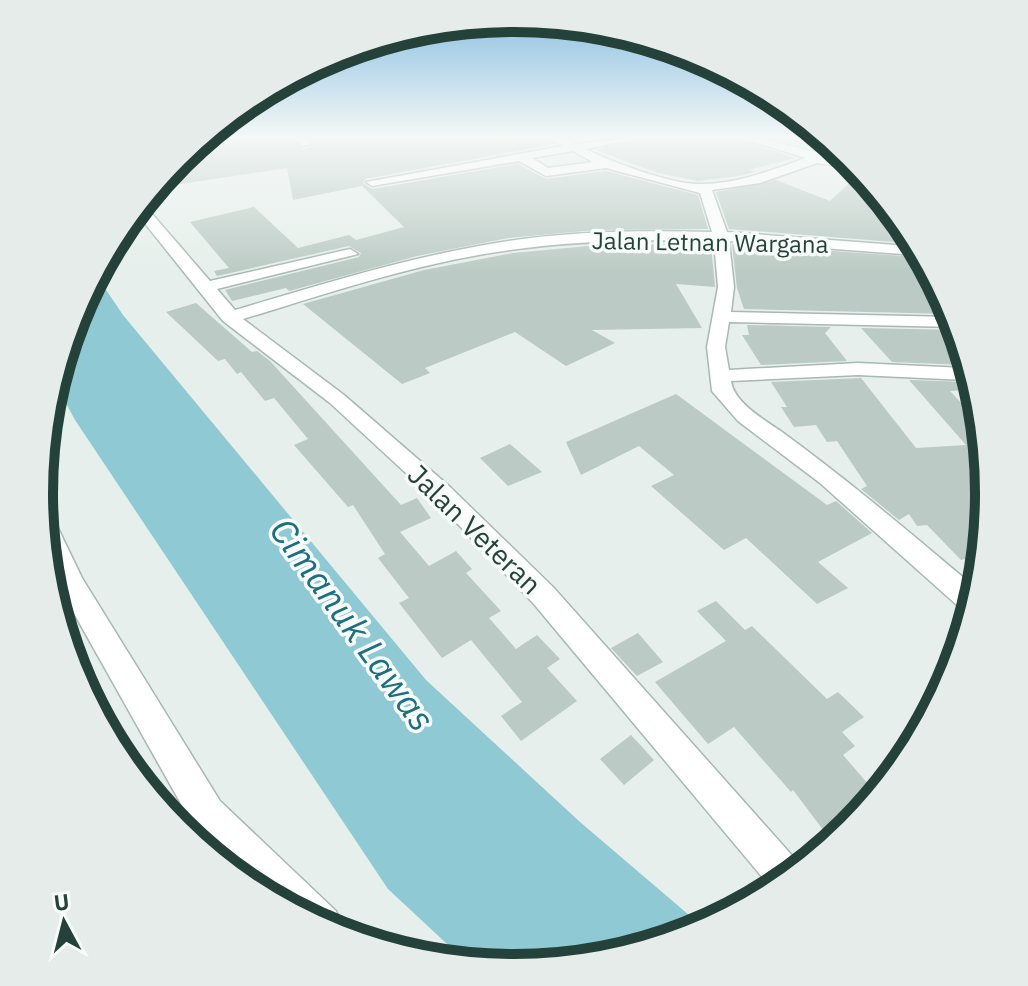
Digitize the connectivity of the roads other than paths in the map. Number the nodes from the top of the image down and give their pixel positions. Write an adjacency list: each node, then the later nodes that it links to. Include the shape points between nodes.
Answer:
1 (676, 182): 3 (street)
2 (741, 182): 3 (street)
3 (699, 188): 5 (street, via 709,196)
4 (146, 215): 8 (street, Jalan Veteran)
5 (721, 237): 6 (street, Jalan Letnan Wargana); 9 (street, Jalan Letnan Wargana, via 633,236 485,249); 10 (street, via 726,287)
6 (906, 251)
7 (350, 254): 8 (street)
8 (205, 287): 9 (street, Jalan Veteran)
9 (229, 317): 16 (street, Jalan Veteran, via 337,399 543,595)
10 (721, 317): 11 (street); 13 (street)
11 (942, 322)
12 (959, 374): 13 (street, via 858,369)
13 (718, 376): 15 (street, via 731,403 884,523)
14 (64, 586): 17 (street, via 207,814)
15 (963, 594)
16 (780, 869)
17 (293, 897)

